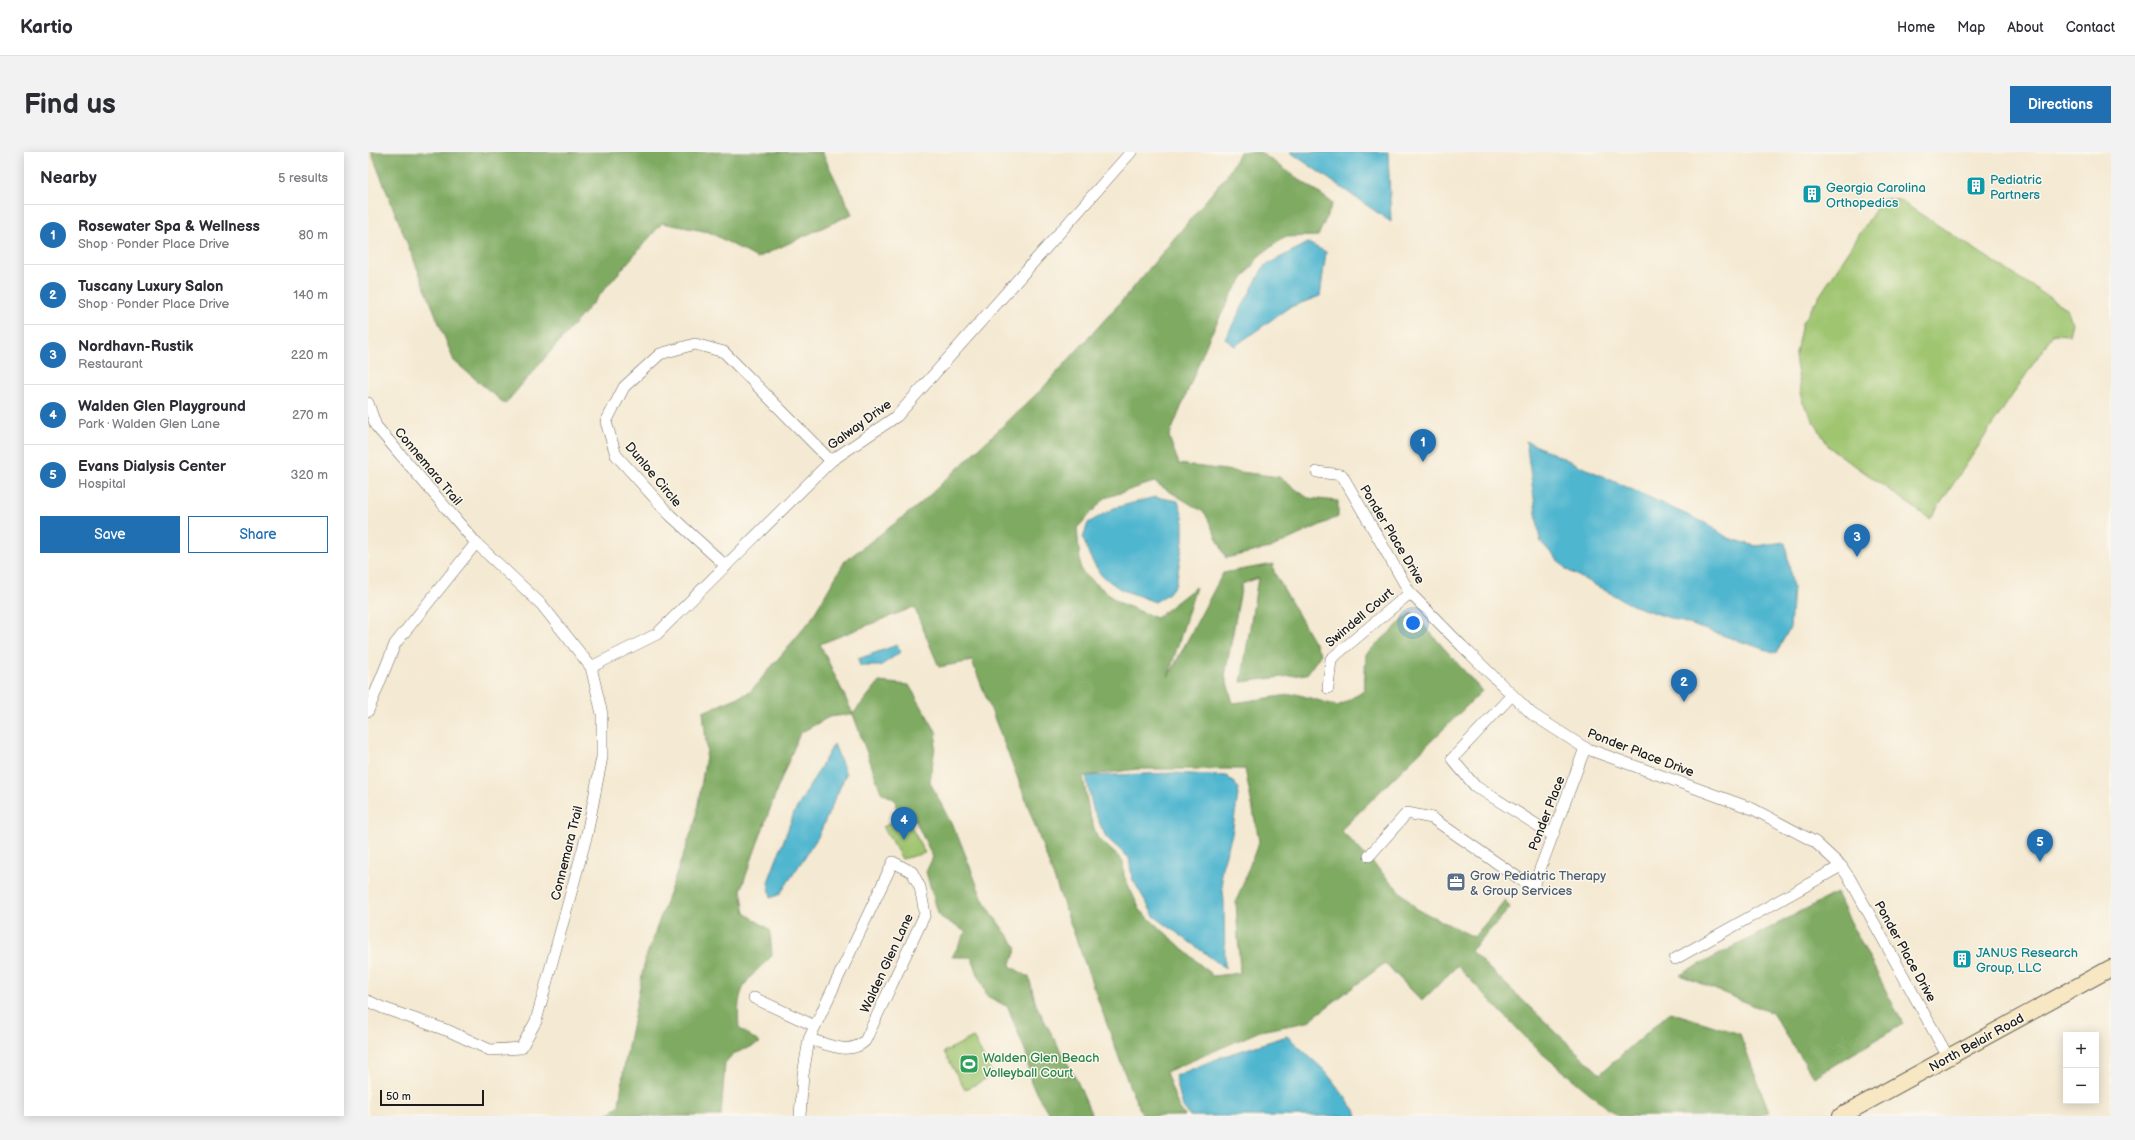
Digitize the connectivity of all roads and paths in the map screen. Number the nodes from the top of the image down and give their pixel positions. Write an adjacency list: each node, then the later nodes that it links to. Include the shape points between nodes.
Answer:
1 (1131, 152): 4 (street, Galway Drive, via 897,416)
2 (368, 403): 3 (street, Connemara Trail)
3 (372, 429): 6 (street, Connemara Trail)
4 (831, 461): 7 (street, Galway Drive); 7 (street, Dunloe Circle, via 724,352 695,344 660,354 624,387 606,422 616,455 670,515)
5 (1317, 472): 8 (street, Ponder Place Drive, via 1342,476)
6 (476, 543): 9 (street, Connemara Trail, via 542,605); 12 (street, via 395,644)
7 (726, 566): 9 (street, Galway Drive, via 657,634)
8 (1410, 593): 10 (street, Swindell Court, via 1331,659); 11 (street, Ponder Place Drive)
9 (591, 667): 20 (street, Connemara Trail, via 602,714 600,765 587,834 536,1021 521,1048 490,1050 449,1031)
10 (1328, 688)
11 (1512, 695): 13 (street, Ponder Place Drive, via 1532,714); 14 (street, via 1452,759 1474,786)
12 (368, 711)
13 (1585, 748): 14 (street, Ponder Place); 16 (street, Ponder Place Drive, via 1753,809 1815,842)
14 (1553, 835): 15 (street, Ponder Place, via 1533,888 1432,818 1407,813)
15 (1369, 856)
16 (1841, 866): 17 (street); 23 (street, Ponder Place Drive)
17 (1675, 960)
18 (2111, 968): 23 (main road, North Belair Road)
19 (754, 998): 21 (street)
20 (368, 1001)
21 (815, 1026): 22 (street, Walden Glen Lane); 22 (street, Walden Glen Lane, via 893,862 912,872 920,887 925,914 865,1041 848,1049)
22 (809, 1039): 24 (street, Walden Glen Lane)
23 (1948, 1057): 25 (main road, North Belair Road)
24 (800, 1116)
25 (1841, 1116)

